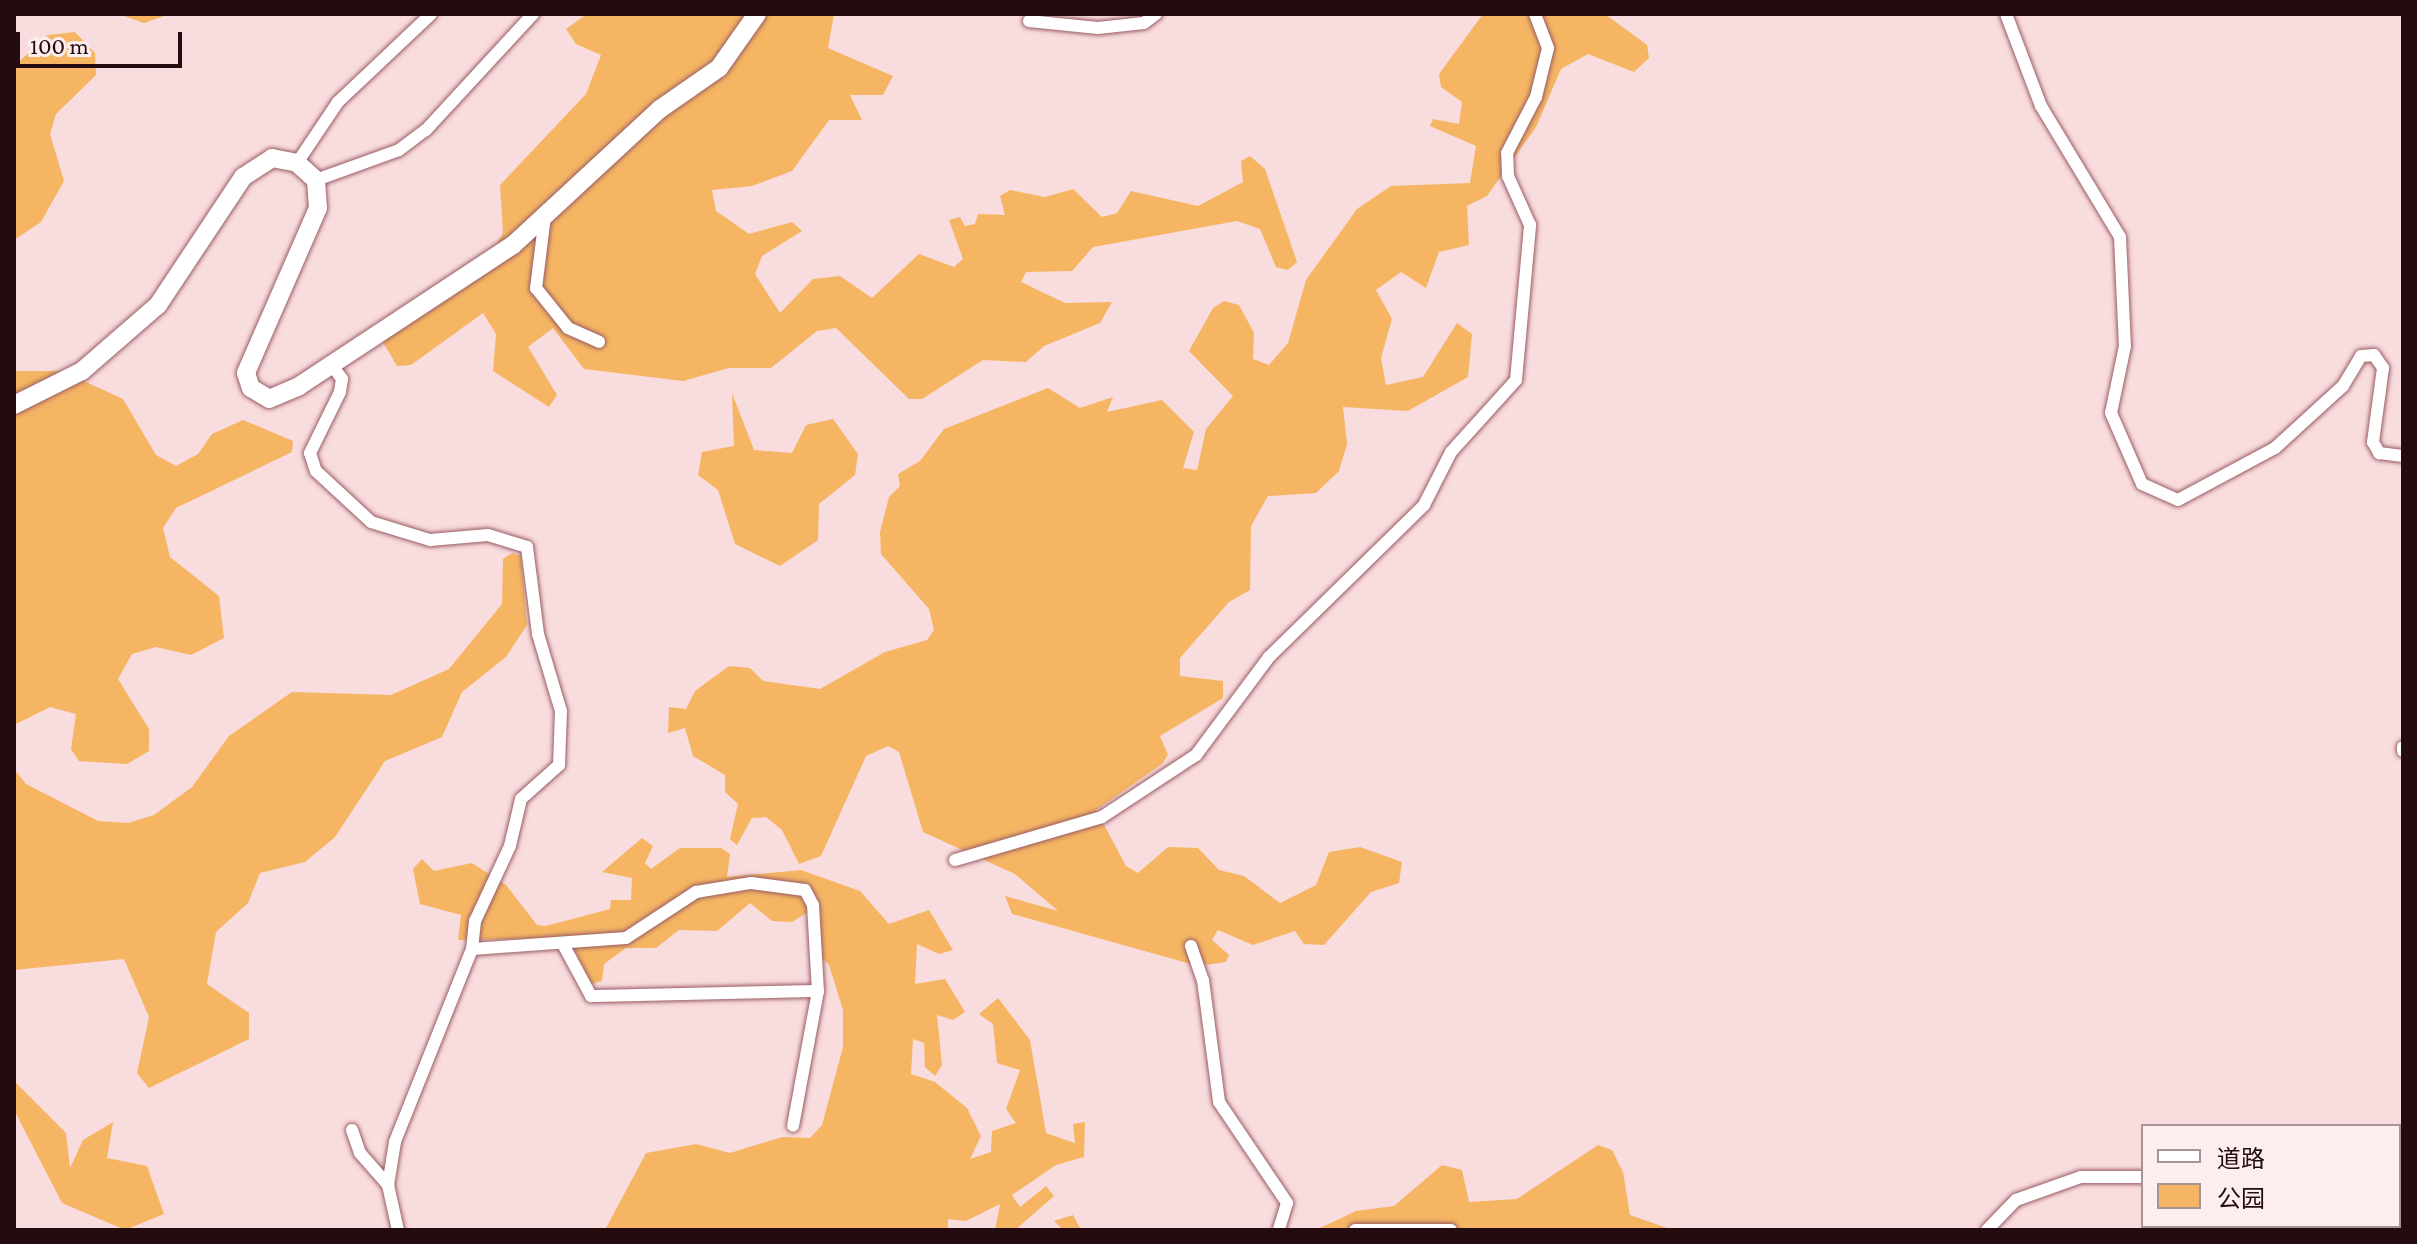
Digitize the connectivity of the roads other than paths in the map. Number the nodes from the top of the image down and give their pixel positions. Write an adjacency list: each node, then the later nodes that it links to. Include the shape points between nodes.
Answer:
1 (431, 14): 8 (street, via 338,102)
2 (533, 14): 9 (street, via 426,130 399,150)
3 (757, 14): 10 (street, via 719,68 660,109)
4 (1156, 14): 7 (street, via 1144,23 1098,28)
5 (1535, 14): 15 (street, via 1548,48 1536,97 1507,153 1508,176 1530,225 1516,380 1451,452 1424,505 1269,657 1196,755 1102,817)
6 (2006, 14): 14 (street, via 2041,106 2120,237 2125,346 2111,413 2142,484 2178,500 2275,448 2343,386 2361,356 2374,355 2383,368 2373,442 2379,453)
7 (1029, 21)
8 (297, 163): 9 (street); 13 (street, via 272,158 243,177 158,305 82,371)
9 (316, 180): 12 (street, via 318,208 246,373 251,388 269,399)
10 (545, 216): 11 (street, via 536,288 568,328); 12 (street, via 409,318)
11 (599, 342)
12 (330, 363): 18 (street, via 342,379 340,392 310,453 334,492 371,522 430,540 516,539 532,558 538,634 561,711 563,748 559,765 521,799 510,846 475,921)
13 (14, 405)
14 (2403, 456)
15 (955, 860)
16 (564, 946): 18 (street); 19 (street, via 591,996); 19 (street, via 626,938 696,892 784,883 805,890 813,905)
17 (1191, 946): 25 (street, via 1203,980 1219,1102 1287,1203)
18 (472, 949): 23 (street, via 433,1035)
19 (818, 991): 20 (street)
20 (793, 1126)
21 (352, 1130): 23 (street, via 360,1153)
22 (2141, 1177): 28 (street, via 2081,1177 2016,1200)
23 (388, 1185): 24 (street)
24 (398, 1230)
25 (1279, 1230)
26 (1355, 1230): 27 (street)
27 (1451, 1230)
28 (1987, 1230)

